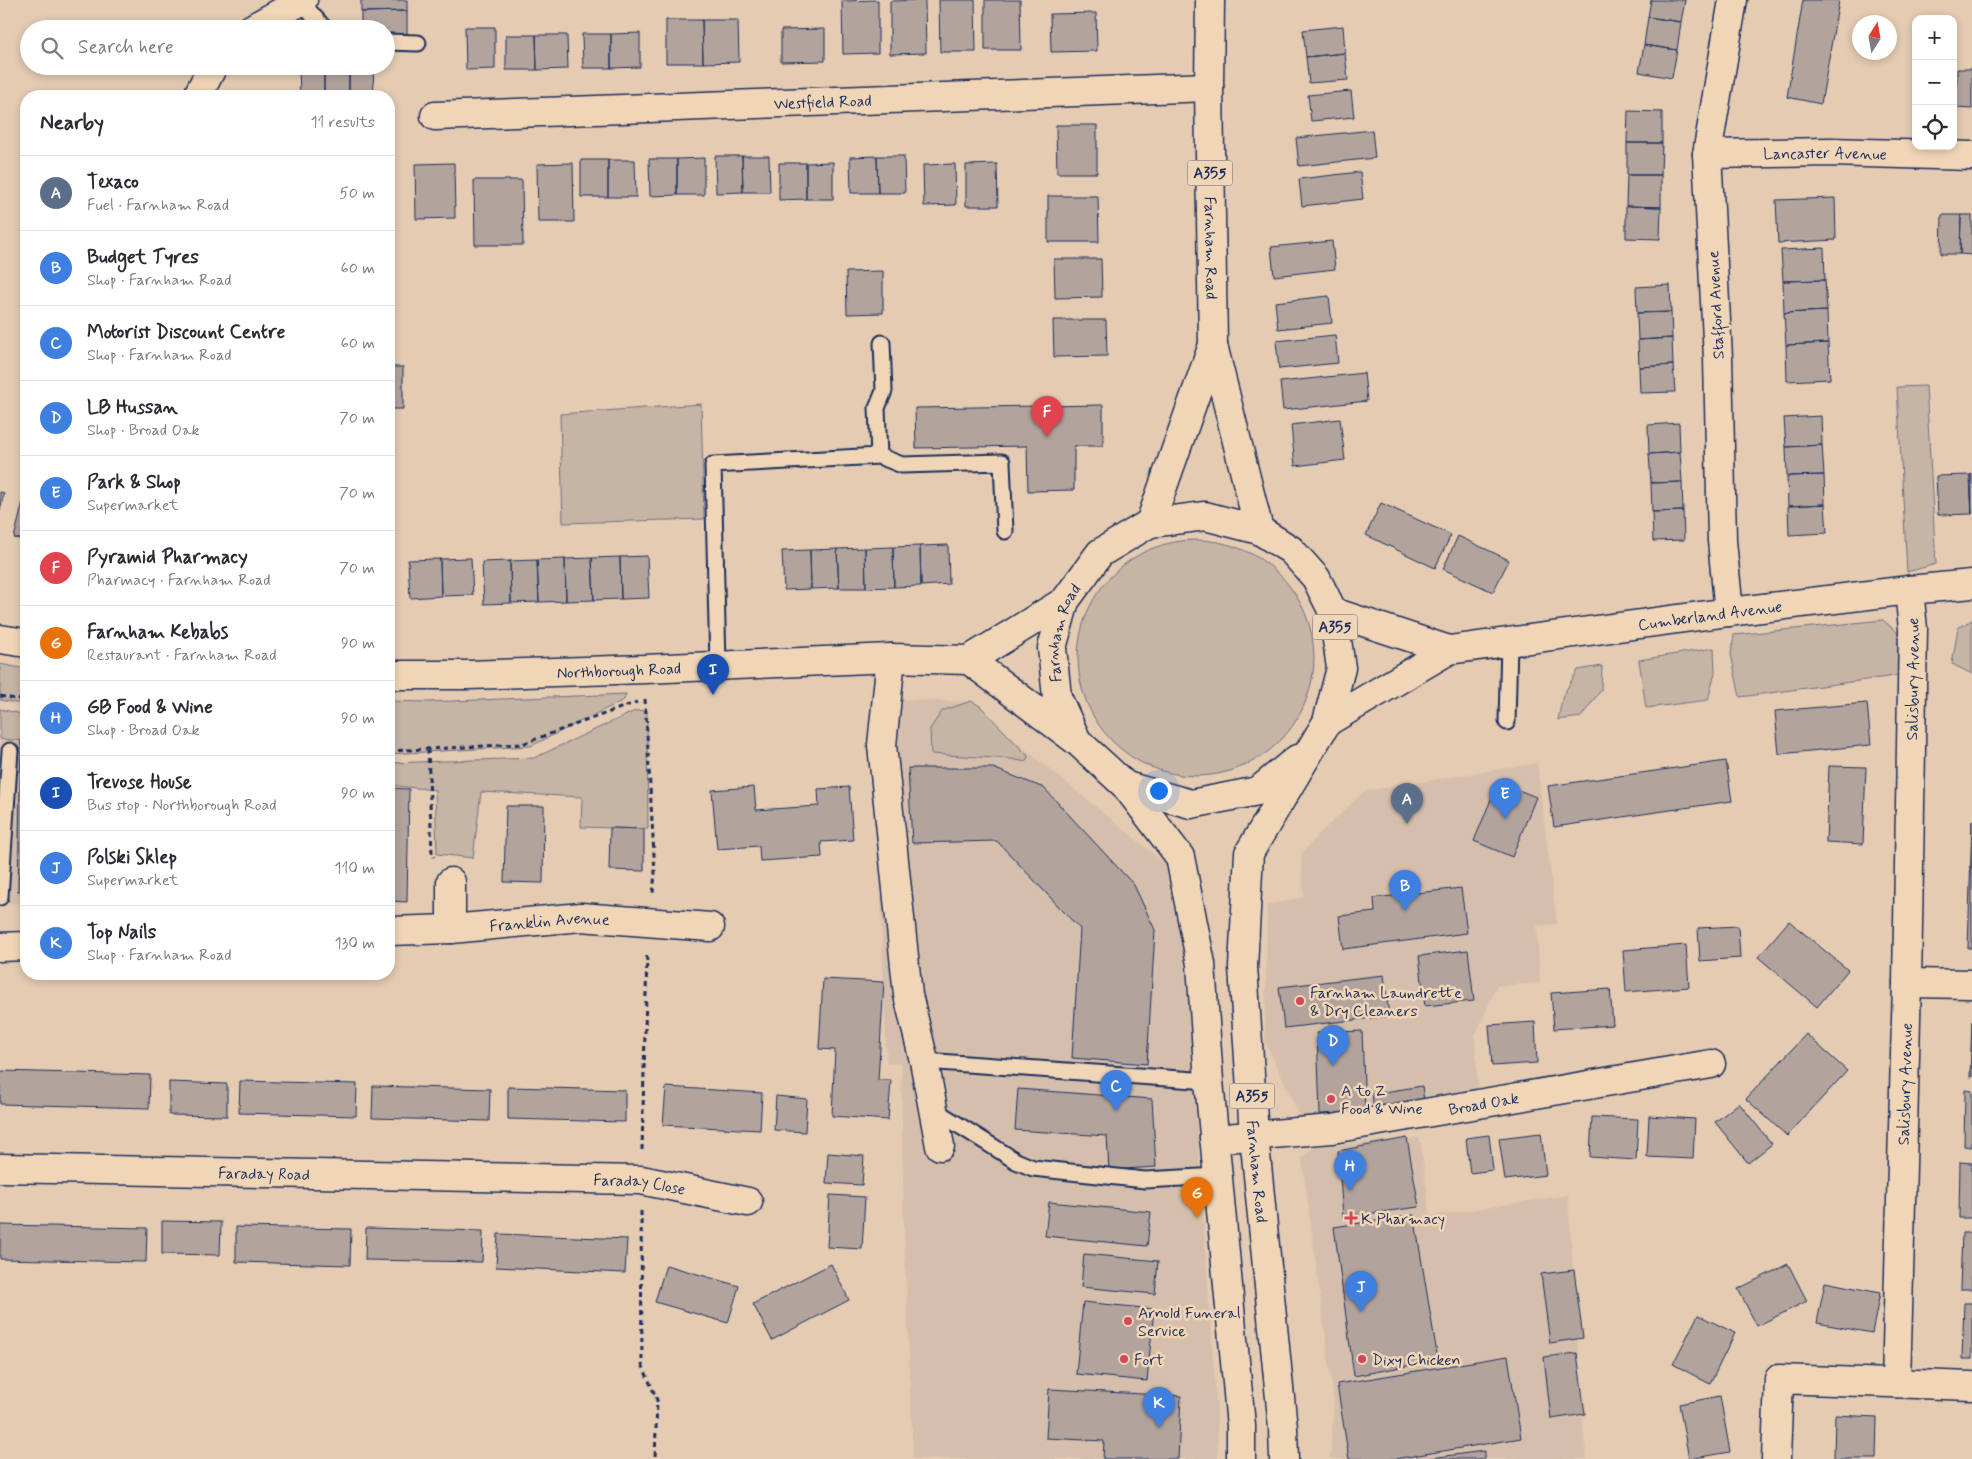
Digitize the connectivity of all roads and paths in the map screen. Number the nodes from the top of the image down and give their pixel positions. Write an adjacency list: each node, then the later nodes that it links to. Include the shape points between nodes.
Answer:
1 (1210, 0): 9 (street, Farnham Road / A355)
2 (1733, 0): 12 (street, Stafford Avenue)
3 (302, 1): 4 (street); 5 (lane)
4 (268, 20)
5 (318, 20)
6 (395, 42): 7 (lane)
7 (418, 43)
8 (209, 75): 10 (street)
9 (1209, 87): 11 (street, Westfield Road); 15 (street, Farnham Road / A355)
10 (202, 90)
11 (435, 116)
12 (1708, 154): 13 (street, Lancaster Avenue, via 1830,152); 24 (street, Stafford Avenue, via 1718,357 1722,541)
13 (1972, 156)
14 (882, 343): 16 (lane, via 884,391 877,408)
15 (1213, 345): 17 (street, Farnham Road / A355); 18 (street, Farnham Road / A355)
16 (879, 456): 19 (lane, via 902,464 1002,462); 31 (lane, via 713,465)
17 (1150, 523): 18 (street, Farnham Road / A355, via 1205,516); 22 (street, Farnham Road / A355, via 1100,553)
18 (1259, 530): 23 (street, Farnham Road / A355, via 1291,550 1316,578)
19 (1005, 531)
20 (1972, 584): 21 (street, Cumberland Avenue)
21 (1909, 590): 24 (street, Cumberland Avenue); 53 (street, Salisbury Avenue, via 1913,629)
22 (1065, 601): 30 (street); 39 (street, Farnham Road / A355, via 1052,648 1057,697)
23 (1333, 612): 28 (street, Cumberland Avenue); 37 (street, Farnham Road / A355, via 1341,668)
24 (1729, 612): 27 (street, Cumberland Avenue)
25 (0, 639): 26 (street)
26 (20, 642)
27 (1509, 643): 28 (street, Cumberland Avenue); 38 (lane)
28 (1449, 650): 37 (street, Cumberland Avenue)
29 (891, 658): 30 (street, Northborough Road); 31 (street, Northborough Road); 55 (street, via 882,745 908,995)
30 (969, 660): 39 (street)
31 (718, 665): 32 (street, Northborough Road)
32 (645, 669): 33 (street, Northborough Road); 35 (path)
33 (395, 675)
34 (0, 696): 36 (path)
35 (645, 699): 40 (path, via 522,744); 47 (path, via 655,873)
36 (20, 700)
37 (1327, 722): 41 (street, Farnham Road / A355)
38 (1507, 722)
39 (1077, 741): 44 (street, Farnham Road / A355)
40 (428, 749): 43 (path); 45 (path, via 432,853)
41 (1310, 749): 44 (street, Farnham Road / A355, via 1258,791 1191,804); 59 (street, Farnham Road / A355, via 1249,853 1243,966)
42 (10, 751): 46 (lane)
43 (395, 751)
44 (1126, 786): 57 (street, Farnham Road / A355, via 1180,857 1201,964)
45 (451, 882): 49 (street)
46 (0, 897)
47 (650, 922): 48 (street, Franklin Avenue); 49 (street, Franklin Avenue, via 581,917); 65 (path)
48 (710, 927)
49 (451, 930): 50 (street, Franklin Avenue)
50 (395, 931)
51 (20, 946): 52 (street)
52 (0, 947)
53 (1907, 983): 54 (street); 67 (street, Salisbury Avenue)
54 (1972, 984)
55 (924, 1061): 57 (lane); 58 (street)
56 (1711, 1064): 59 (street, Broad Oak, via 1332,1128)
57 (1209, 1081): 60 (street, Farnham Road / A355)
58 (933, 1109): 61 (street); 63 (lane, via 1016,1161 1033,1168 1144,1180)
59 (1254, 1135): 60 (street, Broad Oak); 71 (street, Farnham Road / A355)
60 (1214, 1139): 63 (street, Farnham Road / A355)
61 (940, 1146)
62 (0, 1168): 64 (street, Faraday Road)
63 (1218, 1176): 70 (street, Farnham Road / A355, via 1241,1426)
64 (528, 1178): 65 (street, Faraday Close)
65 (641, 1180): 66 (street, Faraday Close); 69 (path, via 642,1364 657,1400)
66 (748, 1202)
67 (1896, 1383): 68 (street); 72 (street, via 1779,1379)
68 (1972, 1386)
69 (655, 1459)
70 (1241, 1459)
71 (1284, 1459)
72 (1776, 1459)

